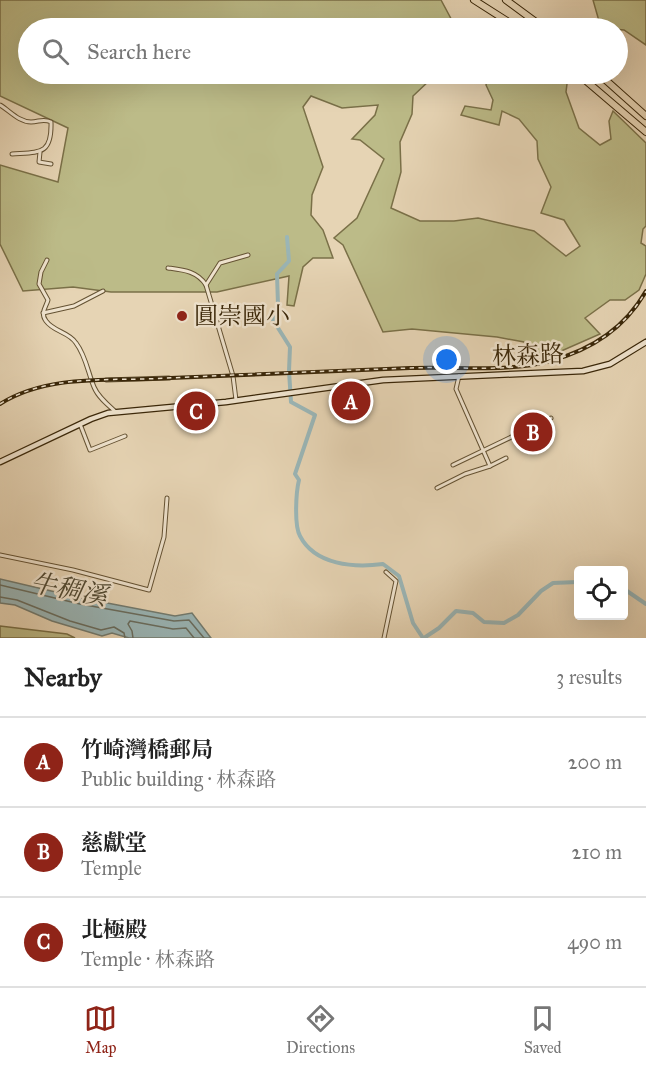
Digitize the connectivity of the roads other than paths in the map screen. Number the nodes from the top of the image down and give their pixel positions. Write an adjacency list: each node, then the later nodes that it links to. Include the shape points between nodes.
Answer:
1 (474, 0): 3 (highway)
2 (506, 0): 4 (highway)
3 (502, 18)
4 (530, 18)
5 (590, 84): 9 (highway)
6 (610, 84): 8 (highway)
7 (0, 105): 10 (street, via 20,119 51,122 50,142)
8 (646, 116)
9 (646, 132)
10 (40, 152): 11 (street); 12 (street, via 39,162)
11 (12, 154)
12 (51, 164)
13 (248, 255): 16 (street, via 220,263)
14 (47, 260): 18 (street, via 39,284 48,300)
15 (168, 268): 16 (street, via 189,271)
16 (206, 285): 23 (street, via 233,376)
17 (103, 291): 18 (street, via 74,306)
18 (43, 313): 24 (street, via 53,328 75,340 94,388)
19 (646, 342): 20 (main road, 林森路, via 610,364 584,371)
20 (459, 376): 23 (main road, 林森路, via 383,380); 28 (street, via 456,389)
21 (169, 378): 22 (street)
22 (106, 380)
23 (236, 400): 24 (main road)
24 (116, 412): 26 (main road)
25 (551, 418): 28 (street)
26 (80, 424): 27 (street, via 90,450); 30 (main road)
27 (125, 436)
28 (483, 450): 33 (street); 34 (street)
29 (0, 456): 30 (main road)
30 (10, 456): 32 (main road)
31 (506, 458): 34 (street)
32 (0, 462)
33 (453, 465)
34 (490, 466): 35 (street)
35 (437, 488)
36 (167, 498): 37 (street, via 164,537 149,590)
37 (0, 555)
38 (386, 572): 39 (street, via 396,581)
39 (384, 638)

